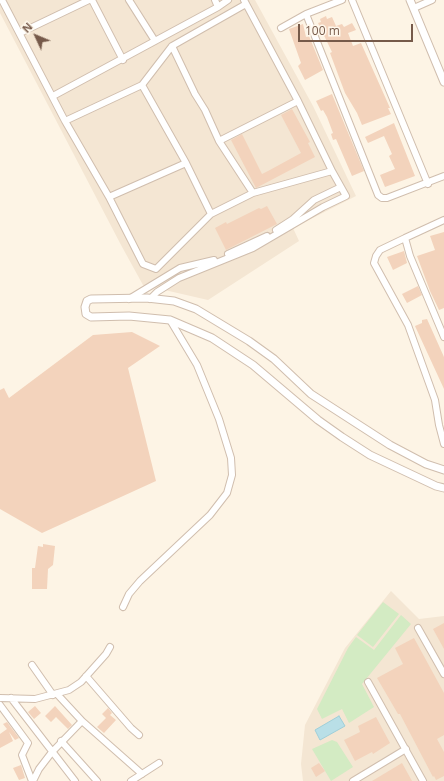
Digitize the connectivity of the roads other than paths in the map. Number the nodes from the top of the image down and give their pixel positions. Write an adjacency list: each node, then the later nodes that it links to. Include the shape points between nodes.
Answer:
1 (2, 0): 16 (street)
2 (89, 0): 16 (street)
3 (92, 0): 19 (street)
4 (129, 0): 17 (street)
5 (215, 0): 12 (street)
6 (228, 0): 12 (street)
7 (342, 0): 14 (street)
8 (352, 0): 29 (street)
9 (410, 0): 13 (street)
10 (432, 0): 13 (street)
11 (245, 2): 18 (street); 23 (street)
12 (218, 7): 17 (street)
13 (414, 8): 20 (street)
14 (306, 14): 15 (street); 29 (street, via 378,194 382,198 388,198)
15 (281, 28)
16 (20, 33): 22 (street)
17 (155, 41): 19 (street)
18 (172, 46): 21 (street); 25 (street)
19 (123, 60): 22 (street)
20 (444, 82)
21 (142, 85): 24 (street); 26 (street)
22 (53, 96): 24 (street)
23 (298, 101): 25 (street); 27 (street)
24 (65, 121): 32 (street)
25 (219, 141): 31 (street)
26 (186, 162): 32 (street); 33 (street)
27 (332, 171): 30 (street); 31 (street)
28 (444, 176): 29 (street)
29 (428, 184)
30 (341, 187): 36 (street, via 346,196 322,207 253,248 179,278); 37 (street, via 314,200 293,219 269,235 217,260 180,268)
31 (253, 193): 33 (street)
32 (109, 197): 33 (street, via 143,264 156,268)
33 (211, 214)
34 (444, 220): 35 (street)
35 (404, 238): 39 (street); 40 (street, via 380,250 374,263 408,325 435,400)
36 (150, 298): 37 (street); 41 (street, via 174,301 196,309 274,359 317,398 390,445 426,464)
37 (129, 299): 38 (street, via 90,299 85,307 86,314 91,317 129,316)
38 (170, 320): 42 (street, via 212,338 248,362 318,420 370,454); 43 (street, via 197,366 219,419 231,458 232,475 227,493 210,514 140,581)
39 (444, 337)
40 (444, 444)
41 (444, 470)
42 (444, 488)
43 (122, 607)
44 (418, 628): 47 (street)
45 (110, 647): 48 (street)
46 (32, 665): 50 (street)
47 (444, 674)
48 (86, 676): 50 (street, via 69,690); 55 (street)
49 (368, 682): 57 (street)
50 (55, 695): 52 (street, via 35,699); 54 (street)
51 (0, 698): 52 (street)
52 (11, 698): 58 (street)
53 (0, 705): 61 (street, via 28,743 22,755)
54 (82, 721): 56 (street); 60 (street)
55 (139, 735)
56 (61, 741): 58 (street); 63 (street)
57 (406, 749): 65 (street); 66 (street)
58 (52, 752): 61 (street); 62 (street)
59 (159, 763): 60 (street)
60 (142, 774): 64 (street)
61 (33, 781)
62 (75, 781)
63 (97, 781)
64 (131, 781)
65 (353, 781)
66 (423, 781)

